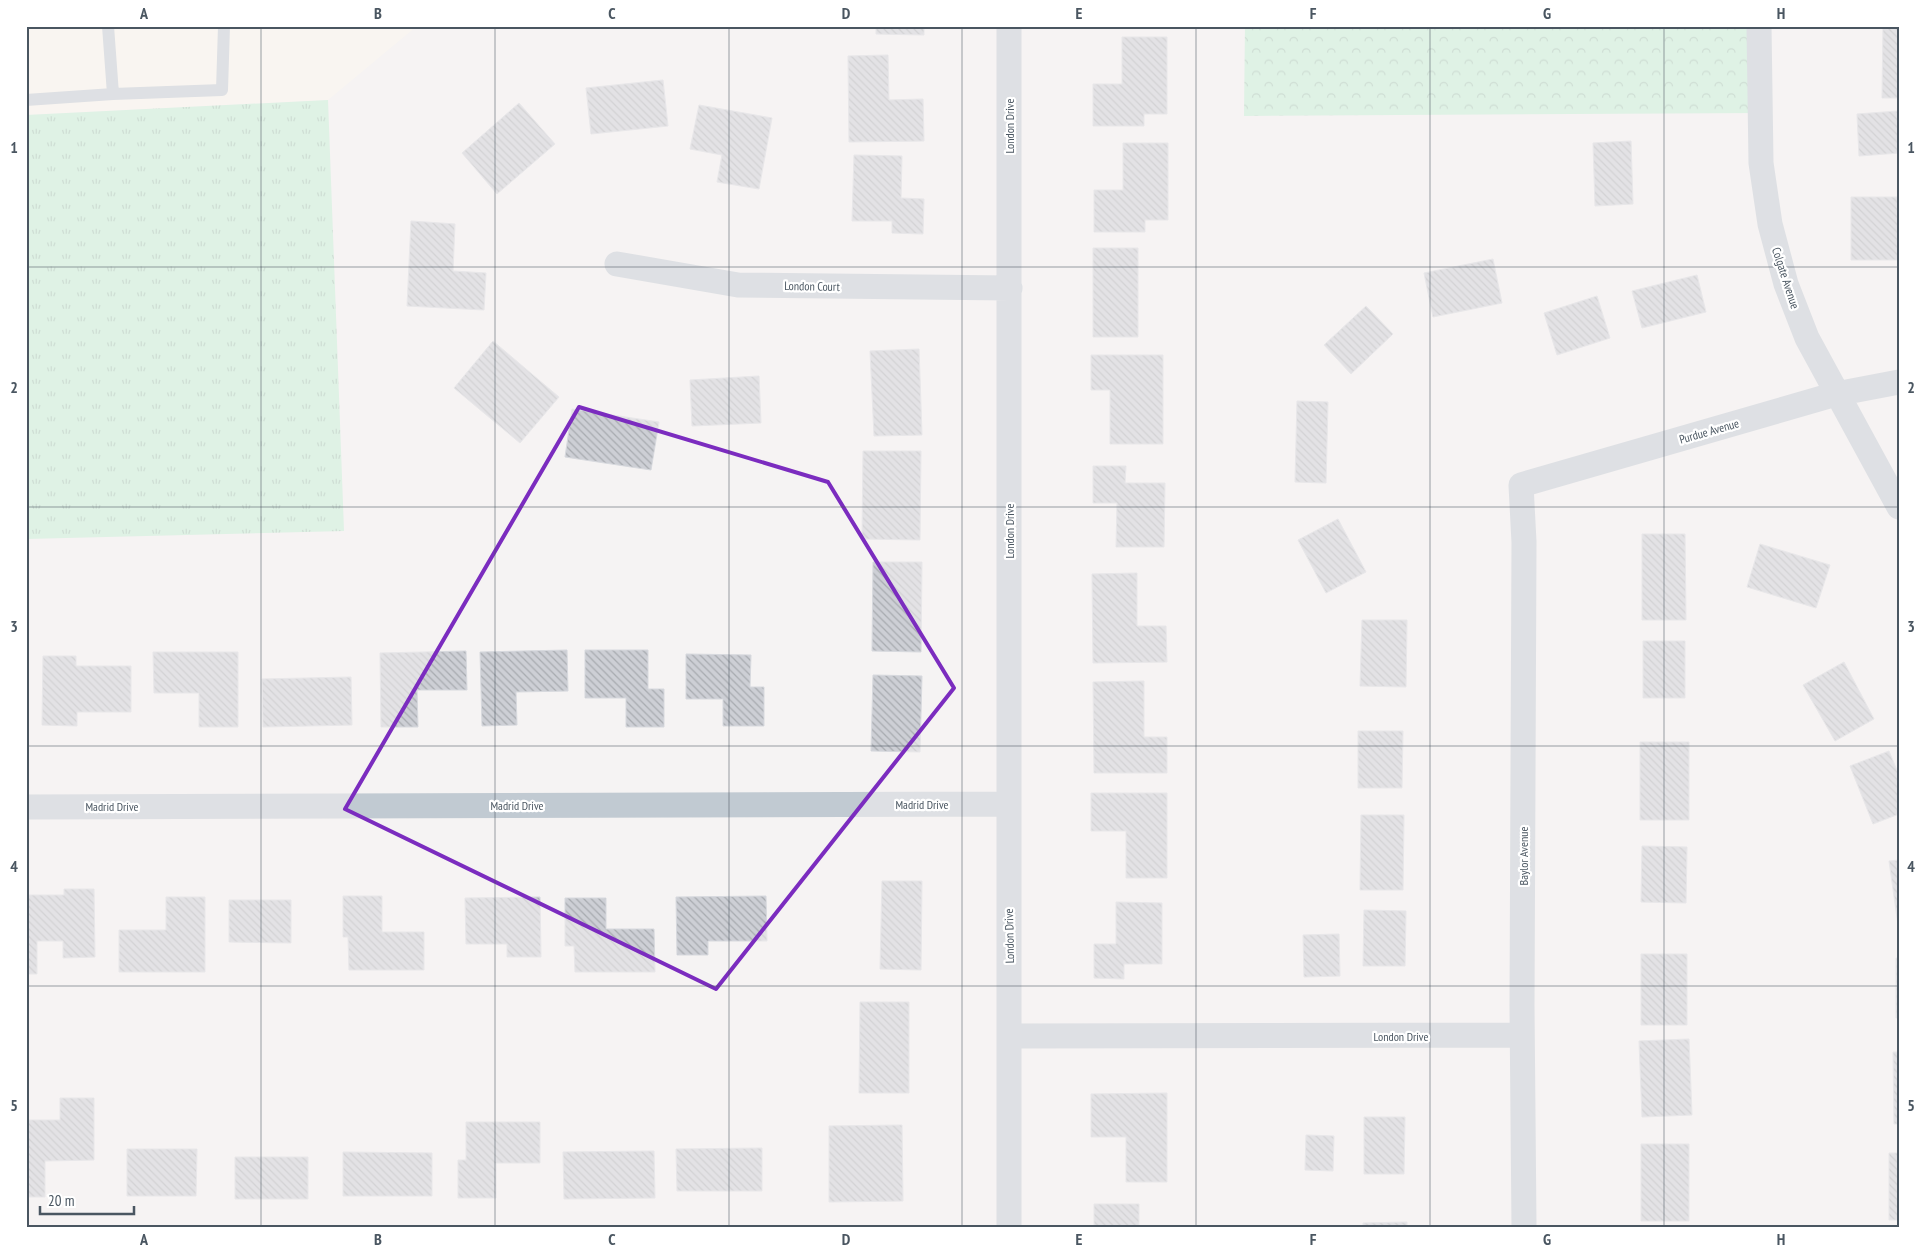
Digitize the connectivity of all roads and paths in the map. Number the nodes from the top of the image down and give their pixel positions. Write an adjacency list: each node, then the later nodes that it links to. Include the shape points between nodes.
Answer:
1 (108, 26): 5 (lane)
2 (224, 26): 5 (lane, via 222,90)
3 (1009, 26): 8 (street, London Drive)
4 (1759, 26): 10 (street, Colgate Avenue, via 1761,163 1770,224 1786,284 1807,338)
5 (113, 94): 6 (lane)
6 (26, 100)
7 (617, 264): 8 (street, London Court, via 738,285)
8 (1010, 288): 13 (street, London Drive)
9 (1899, 382): 10 (street, Purdue Avenue)
10 (1836, 394): 11 (street, Purdue Avenue); 12 (street, Colgate Avenue)
11 (1521, 485): 15 (street, Baylor Avenue, via 1524,542)
12 (1899, 507)
13 (1008, 804): 14 (street, Madrid Drive); 16 (street, London Drive)
14 (26, 807)
15 (1522, 1035): 16 (street, London Drive); 18 (street, Baylor Avenue)
16 (1010, 1036): 17 (street, London Drive)
17 (1009, 1227)
18 (1524, 1227)

